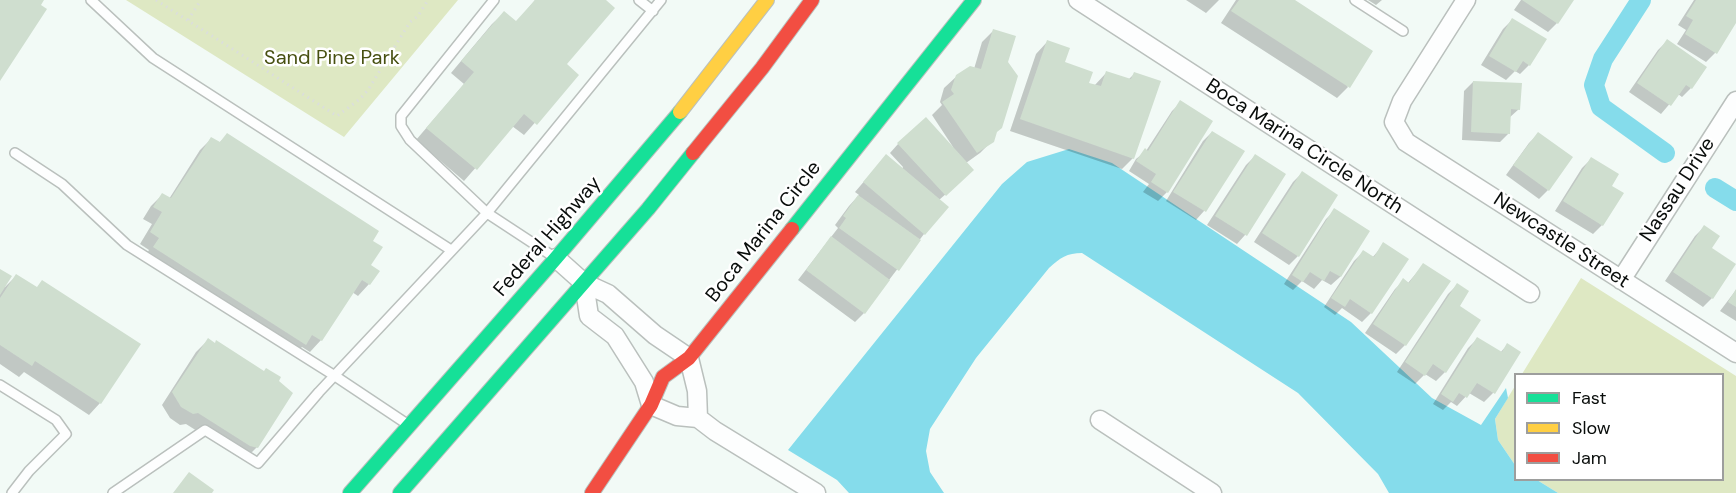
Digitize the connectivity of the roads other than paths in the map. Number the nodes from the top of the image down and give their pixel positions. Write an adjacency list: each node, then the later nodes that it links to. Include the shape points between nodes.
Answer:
1 (91, 0): 16 (lane, via 153,58)
2 (494, 0): 15 (lane, via 401,116 401,126 410,140)
3 (639, 0): 11 (lane)
4 (661, 0): 11 (lane)
5 (767, 0): 17 (main road, Federal Highway, via 701,87)
6 (812, 0): 19 (main road, via 706,139)
7 (974, 0): 22 (main road, Boca Marina Circle)
8 (1078, 0): 20 (street, Boca Marina Circle North)
9 (1355, 0): 12 (lane)
10 (1466, 0): 18 (street, Newcastle Street, via 1402,101 1394,122 1406,142)
11 (653, 11): 15 (lane)
12 (1403, 31)
13 (1736, 101): 18 (street, Nassau Drive)
14 (15, 153): 23 (lane, via 63,184 127,245)
15 (487, 213): 16 (lane); 17 (lane)
16 (451, 250): 23 (lane)
17 (556, 258): 19 (street); 28 (main road, Federal Highway)
18 (1621, 280): 21 (street, Newcastle Street)
19 (584, 283): 22 (street, via 608,294 655,335); 25 (street, via 589,316 615,336 644,382); 32 (main road)
20 (1530, 293)
21 (1736, 353)
22 (689, 358): 25 (main road, Boca Marina Circle, via 663,377); 26 (street, via 697,391)
23 (335, 376): 28 (lane); 30 (lane, via 258,463 205,430)
24 (0, 385): 29 (lane, via 56,420 66,434 28,471)
25 (651, 405): 26 (street, via 677,416); 33 (main road, Boca Marina Circle)
26 (698, 418): 34 (street)
27 (1100, 420): 35 (street)
28 (409, 425): 31 (main road, Federal Highway)
29 (12, 493)
30 (113, 493)
31 (350, 493)
32 (400, 493)
33 (592, 493)
34 (816, 493)
35 (1212, 493)

